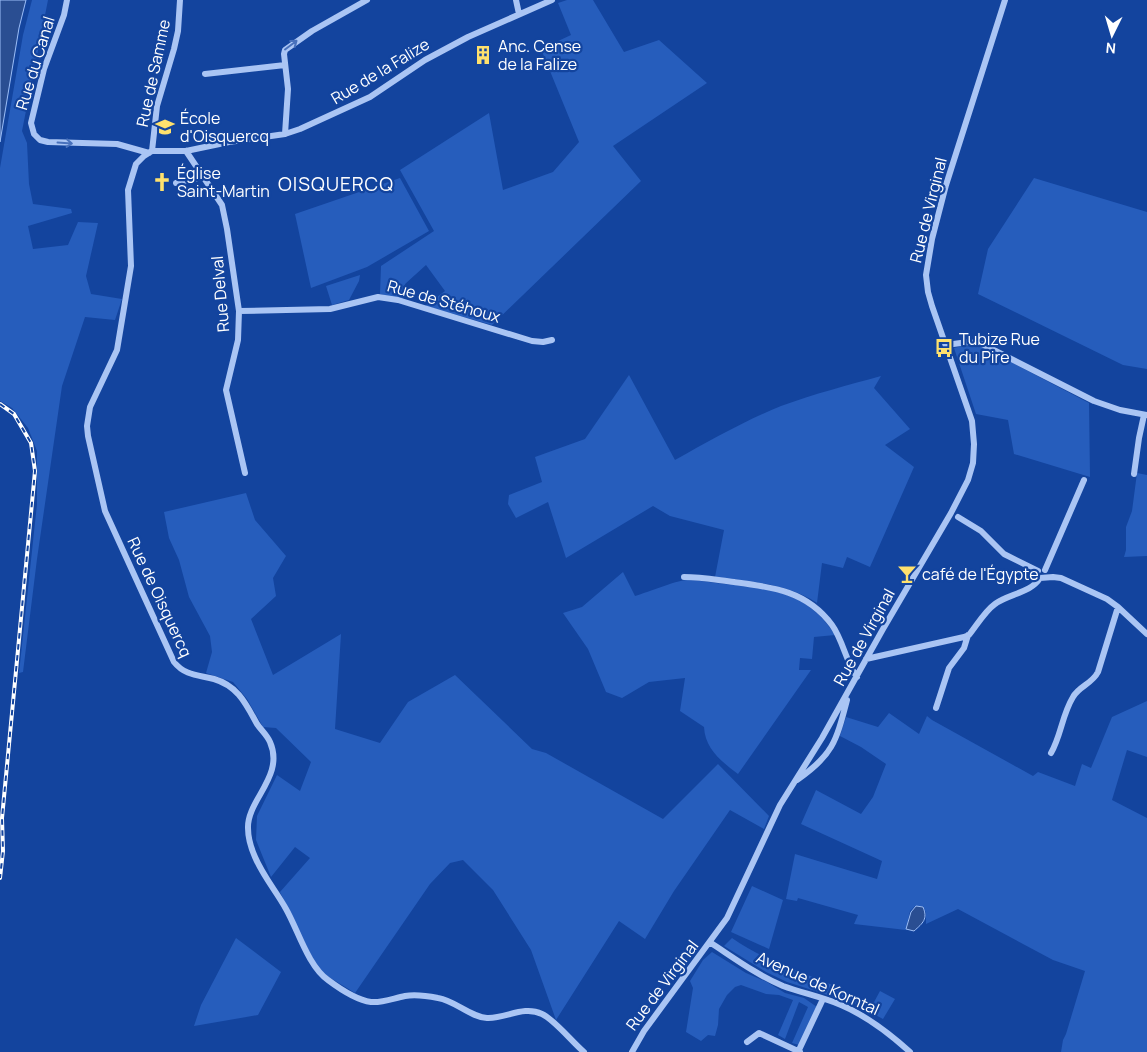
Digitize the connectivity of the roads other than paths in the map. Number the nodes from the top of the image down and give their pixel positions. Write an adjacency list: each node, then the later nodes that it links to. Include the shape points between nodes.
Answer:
1 (67, 0): 12 (street, Rue du Canal, one-way to 12, via 44,69 31,123 34,134 48,142 117,144)
2 (180, 0): 12 (street, Rue de Samme, via 178,31 157,106)
3 (368, 0): 8 (street, one-way to 3, via 284,52 287,49)
4 (516, 0): 7 (street)
5 (552, 0): 7 (street, Rue de la Falize)
6 (1005, 0): 17 (street, Rue de Virginal, via 946,185 929,252 928,292)
7 (519, 14): 10 (street, Rue de la Falize, via 468,36 370,97)
8 (285, 65): 9 (street); 10 (street, via 288,89)
9 (205, 74)
10 (285, 134): 11 (street, Rue de la Falize)
11 (186, 151): 12 (street, Rue du Canal); 13 (street, Rue Delval)
12 (150, 152): 37 (street, Rue de Oisquercq, via 136,164 128,190 132,253 125,306 116,354 90,407 88,436 105,510 174,662 185,673 215,679 235,690 269,741 272,749 270,775 248,827 260,869 287,910 316,968 346,992 370,1002 416,995 439,998 485,1018 533,1011 544,1015)
13 (202, 177): 14 (street); 15 (street, Rue Delval, via 222,205)
14 (176, 183)
15 (239, 311): 16 (street, Rue de Stéhoux, via 330,309 381,297 532,341); 19 (street, Rue Delval, via 238,340 226,390)
16 (552, 340)
17 (946, 345): 18 (street, via 963,342 982,344 1094,401); 28 (street, Rue de Virginal, via 972,421 973,464 958,500)
18 (1146, 415): 20 (street, via 1138,438)
19 (245, 473)
20 (1134, 474)
21 (1084, 480): 23 (street)
22 (958, 517): 23 (street, via 981,531 1004,554)
23 (1041, 576): 25 (street, via 1061,578); 27 (street, via 995,604)
24 (684, 577): 29 (street, via 776,588 798,595 832,626)
25 (1118, 607): 26 (street); 32 (street, via 1095,679 1074,694)
26 (1147, 634)
27 (968, 635): 28 (street); 31 (street, via 964,648 949,668)
28 (866, 660): 29 (street, Rue de Virginal)
29 (858, 677): 30 (street, Rue de Virginal)
30 (849, 691): 33 (street, Rue de Virginal); 33 (street, via 834,743 826,756)
31 (936, 708)
32 (1051, 753)
33 (794, 782): 34 (street, Rue de Virginal, via 780,805 735,903)
34 (711, 943): 35 (street, Avenue de Korntal, via 782,986); 38 (street, Rue de Virginal, via 644,1031)
35 (824, 999): 39 (street); 40 (street, Avenue de Korntal, via 857,1012 882,1027)
36 (747, 1042): 39 (street, via 759,1033)
37 (584, 1052)
38 (632, 1052)
39 (799, 1052)
40 (910, 1052)

